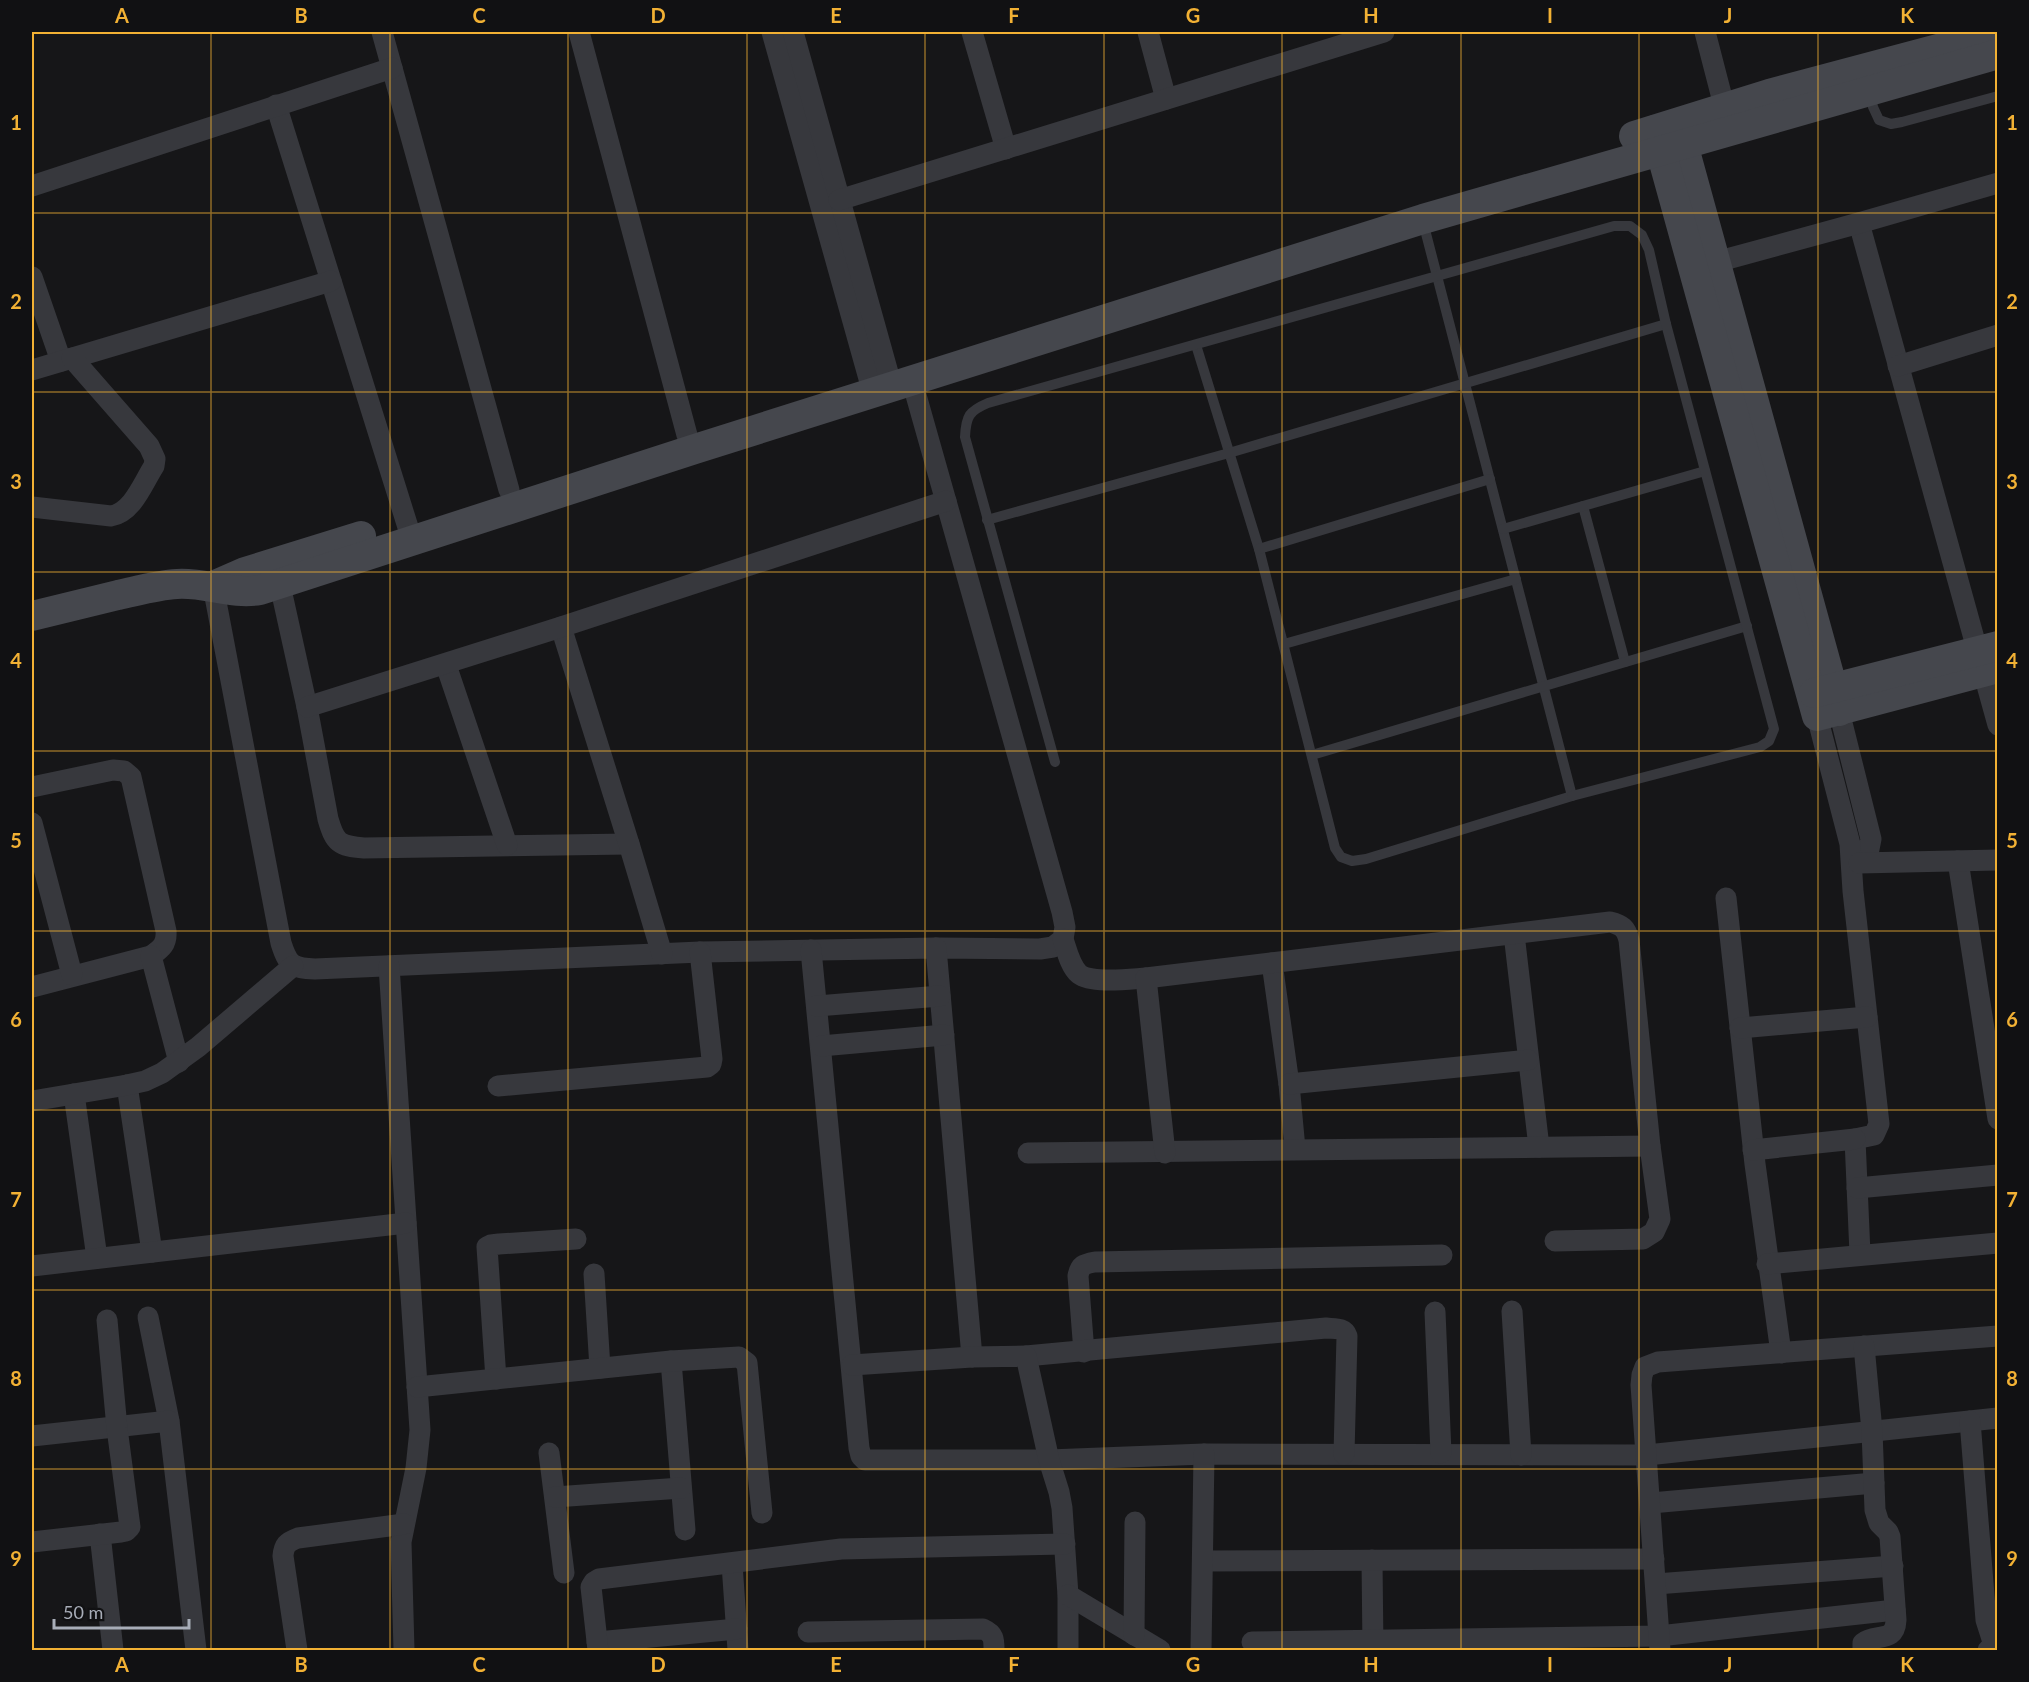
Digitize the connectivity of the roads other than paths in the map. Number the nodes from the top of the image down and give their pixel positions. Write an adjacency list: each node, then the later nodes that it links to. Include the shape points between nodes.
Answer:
1 (382, 32): 12 (street)
2 (579, 32): 37 (street)
3 (772, 32): 35 (street)
4 (793, 32): 22 (street)
5 (972, 32): 19 (street)
6 (1148, 32): 15 (street)
7 (1384, 32): 10 (street)
8 (1705, 32): 17 (street)
9 (1998, 33): 17 (street, via 1769,94)
10 (1329, 40): 15 (street)
11 (1998, 54): 13 (street)
12 (392, 68): 16 (street); 41 (street)
13 (1869, 90): 14 (lane, via 1879,120 1891,124); 17 (street)
14 (1998, 96)
15 (1166, 99): 19 (street)
16 (276, 105): 21 (street); 28 (street)
17 (1727, 119): 18 (street)
18 (1669, 136): 23 (street); 25 (street); 35 (street); 60 (street)
19 (1006, 149): 22 (street)
20 (1998, 183): 24 (street)
21 (32, 186)
22 (839, 200): 35 (street)
23 (1423, 219): 26 (lane); 35 (street)
24 (1859, 223): 25 (street); 33 (street)
25 (1716, 262): 60 (street)
26 (1437, 275): 29 (lane, via 1614,226 1630,226 1642,235 1649,250); 31 (lane); 36 (lane)
27 (32, 277): 32 (street)
28 (331, 281): 32 (street); 47 (street)
29 (1666, 324): 36 (lane); 39 (lane)
30 (1998, 335): 33 (street)
31 (1196, 345): 38 (lane); 45 (lane, via 974,409 966,421 965,437)
32 (66, 359): 34 (street); 44 (street, via 149,446 154,466 128,507 118,515)
33 (1898, 366): 56 (street)
34 (32, 370)
35 (887, 382): 37 (street); 42 (street); 47 (street)
36 (1466, 383): 38 (lane); 40 (lane)
37 (687, 435): 41 (street)
38 (1229, 453): 45 (lane); 48 (lane)
39 (1705, 471): 43 (lane); 53 (lane)
40 (1490, 479): 46 (lane); 48 (lane)
41 (509, 490): 47 (street)
42 (946, 501): 54 (street); 75 (street, via 1062,912)
43 (1583, 506): 46 (lane); 57 (lane)
44 (32, 507)
45 (987, 520): 64 (lane)
46 (1503, 529): 49 (lane)
47 (409, 531): 50 (street); 51 (street, via 245,572)
48 (1258, 549): 55 (lane)
49 (1516, 579): 55 (lane); 59 (lane)
50 (280, 585): 51 (street, via 248,592); 61 (street)
51 (213, 586): 52 (street, via 158,586); 82 (street, via 281,943)
52 (32, 616)
53 (1748, 626): 57 (lane); 66 (lane, via 1773,720 1774,729 1768,741 1760,747)
54 (561, 627): 58 (street); 68 (street)
55 (1284, 644): 63 (lane)
56 (1989, 659): 60 (street); 62 (street)
57 (1625, 662): 59 (lane)
58 (446, 665): 61 (street); 69 (street)
59 (1545, 687): 63 (lane); 66 (lane)
60 (1825, 702): 72 (street, via 1871,839 1868,854)
61 (307, 707): 69 (street, via 328,819 333,836 344,847)
62 (1998, 725)
63 (1312, 755): 66 (lane, via 1335,848 1341,857 1352,861 1366,860)
64 (1055, 762)
65 (32, 787): 80 (street, via 113,770 124,771 131,777 166,930 162,948)
66 (1572, 796)
67 (32, 829): 84 (street)
68 (629, 844): 69 (street); 79 (street)
69 (507, 845)
70 (1998, 860): 71 (street)
71 (1958, 861): 72 (street); 100 (street)
72 (1855, 866): 89 (street)
73 (1726, 898): 90 (street)
74 (1514, 934): 81 (street); 93 (street); 102 (street, via 1610,922 1621,924 1626,930)
75 (1063, 939): 76 (street, via 1040,949); 85 (street, via 1080,975 1099,980)
76 (936, 948): 77 (street); 87 (street)
77 (812, 950): 78 (street); 88 (street)
78 (700, 952): 79 (street); 97 (street, via 712,1059 707,1067)
79 (662, 954): 83 (street)
80 (151, 956): 84 (street); 94 (street)
81 (1272, 963): 85 (street); 95 (street)
82 (293, 966): 83 (street); 94 (street)
83 (389, 966): 110 (street)
84 (72, 975): 86 (street)
85 (1146, 978): 107 (street)
86 (32, 987)
87 (940, 996): 88 (street); 91 (street)
88 (817, 1006): 92 (street)
89 (1867, 1017): 90 (street); 101 (street, via 1879,1124 1874,1135)
90 (1740, 1028): 105 (street)
91 (944, 1035): 92 (street); 130 (street)
92 (821, 1046): 132 (street)
93 (1528, 1060): 95 (street); 103 (street)
94 (179, 1062): 96 (street, via 146,1081)
95 (1289, 1084): 104 (street)
96 (127, 1085): 98 (street); 114 (street)
97 (498, 1086)
98 (74, 1094): 99 (street); 117 (street)
99 (32, 1101)
100 (1998, 1119)
101 (1855, 1139): 105 (street); 109 (street)
102 (1650, 1146): 103 (street); 112 (street, via 1660,1219 1654,1232 1635,1240)
103 (1539, 1147): 104 (street)
104 (1295, 1149): 107 (street)
105 (1754, 1150): 118 (street)
106 (1028, 1153): 107 (street)
107 (1165, 1153)
108 (1998, 1175): 109 (street)
109 (1857, 1188): 115 (street)
110 (406, 1223): 114 (street); 135 (street)
111 (576, 1239): 134 (street, via 487,1247)
112 (1555, 1241)
113 (1998, 1244): 115 (street)
114 (152, 1252): 117 (street)
115 (1860, 1254): 118 (street)
116 (1442, 1255): 127 (street, via 1084,1264 1078,1276)
117 (97, 1258): 119 (street)
118 (1767, 1264): 128 (street)
119 (32, 1266)
120 (594, 1274): 133 (street)
121 (1512, 1311): 146 (street)
122 (1435, 1312): 143 (street)
123 (148, 1317): 138 (street)
124 (107, 1320): 139 (street)
125 (1998, 1336): 126 (street)
126 (1864, 1346): 128 (street); 140 (street)
127 (1084, 1352): 129 (street); 145 (street, via 1342,1329 1347,1336)
128 (1781, 1353): 147 (street, via 1658,1362 1646,1367 1641,1385)
129 (1026, 1356): 130 (street); 148 (street)
130 (972, 1357): 132 (street)
131 (671, 1361): 133 (street); 150 (street); 153 (street, via 739,1357 747,1363)
132 (852, 1365): 148 (street, via 859,1448 865,1460)
133 (600, 1368): 134 (street)
134 (496, 1379): 135 (street)
135 (417, 1387): 155 (street, via 419,1446)
136 (1998, 1418): 137 (street)
137 (1970, 1420): 140 (street); 187 (street, via 1986,1620 1994,1645)
138 (169, 1421): 139 (street); 178 (street)
139 (117, 1428): 141 (street); 157 (street, via 130,1527)
140 (1872, 1431): 147 (street); 149 (street)
141 (32, 1436)
142 (549, 1453): 151 (street)
143 (1441, 1453): 145 (street); 146 (street)
144 (1204, 1454): 145 (street); 148 (street); 162 (street)
145 (1344, 1454)
146 (1521, 1455): 147 (street)
147 (1647, 1455): 152 (street)
148 (1049, 1460): 159 (street, via 1059,1492)
149 (1874, 1483): 152 (street); 164 (street, via 1876,1516 1888,1532)
150 (681, 1488): 151 (street); 156 (street)
151 (555, 1497): 165 (street)
152 (1651, 1503): 160 (street)
153 (762, 1513)
154 (1135, 1522): 171 (street)
155 (404, 1524): 179 (street, via 288,1542 283,1556); 180 (street)
156 (685, 1530)
157 (100, 1534): 158 (street); 177 (street)
158 (32, 1541)
159 (1065, 1544): 163 (street, via 842,1549); 167 (street)
160 (1654, 1559): 161 (street); 166 (street)
161 (1372, 1560): 162 (street); 175 (street)
162 (1203, 1561): 185 (street)
163 (732, 1564): 169 (street); 176 (street, via 594,1582 591,1587)
164 (1893, 1566): 166 (street); 168 (street)
165 (564, 1573)
166 (1656, 1584): 174 (street)
167 (1068, 1595): 171 (street); 183 (street)
168 (1895, 1610): 174 (street); 186 (street, via 1893,1632 1867,1640)
169 (737, 1629): 176 (street); 181 (street)
170 (808, 1632): 172 (street)
171 (1134, 1635): 184 (street)
172 (870, 1640): 182 (street, via 983,1629 991,1632)
173 (1252, 1642): 175 (street)
174 (1659, 1643): 175 (street)
175 (1373, 1645)
176 (597, 1646)
177 (113, 1650)
178 (196, 1650)
179 (297, 1650)
180 (404, 1650)
181 (738, 1650)
182 (994, 1650)
183 (1068, 1650)
184 (1160, 1650)
185 (1201, 1650)
186 (1863, 1650)
187 (1988, 1650)

